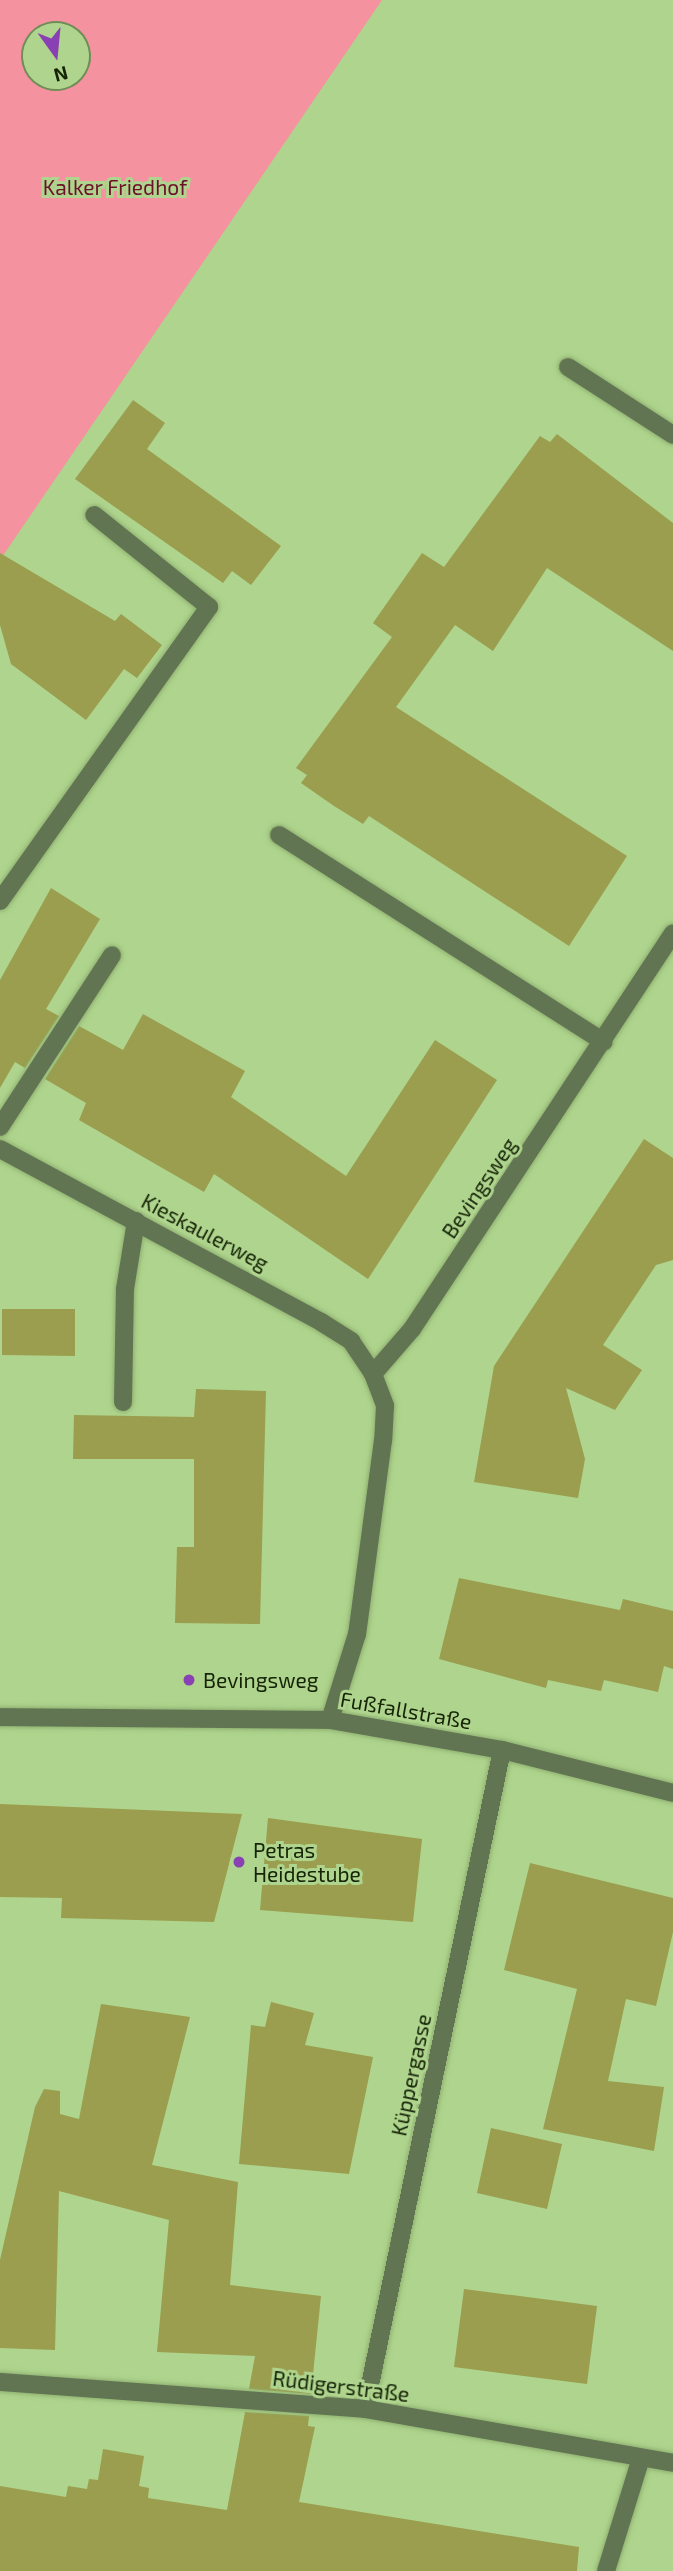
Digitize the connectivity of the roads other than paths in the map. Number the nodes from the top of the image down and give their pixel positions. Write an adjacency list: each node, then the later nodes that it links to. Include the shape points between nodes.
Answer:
1 (568, 367): 2 (street)
2 (673, 435)
3 (94, 515): 5 (street, via 209,607)
4 (279, 835): 8 (street)
5 (0, 901)
6 (673, 933): 8 (street, Bevingsweg)
7 (113, 955): 9 (street)
8 (604, 1042): 12 (street, Bevingsweg, via 412,1329)
9 (0, 1127)
10 (0, 1149): 11 (street, Kieskaulerweg)
11 (136, 1221): 12 (street, Kieskaulerweg, via 351,1341); 13 (street, via 125,1289)
12 (373, 1374): 15 (street, via 385,1406 383,1440 357,1634)
13 (123, 1402)
14 (0, 1717): 15 (street, Fußfallstraße)
15 (330, 1720): 16 (street, Fußfallstraße)
16 (502, 1750): 17 (street, Fußfallstraße); 19 (street, Küppergasse)
17 (673, 1793)
18 (0, 2382): 19 (street, Rüdigerstraße)
19 (365, 2409): 20 (street, Rüdigerstraße)
20 (641, 2458): 21 (street, Rüdigerstraße); 22 (street)
21 (673, 2463)
22 (606, 2571)

